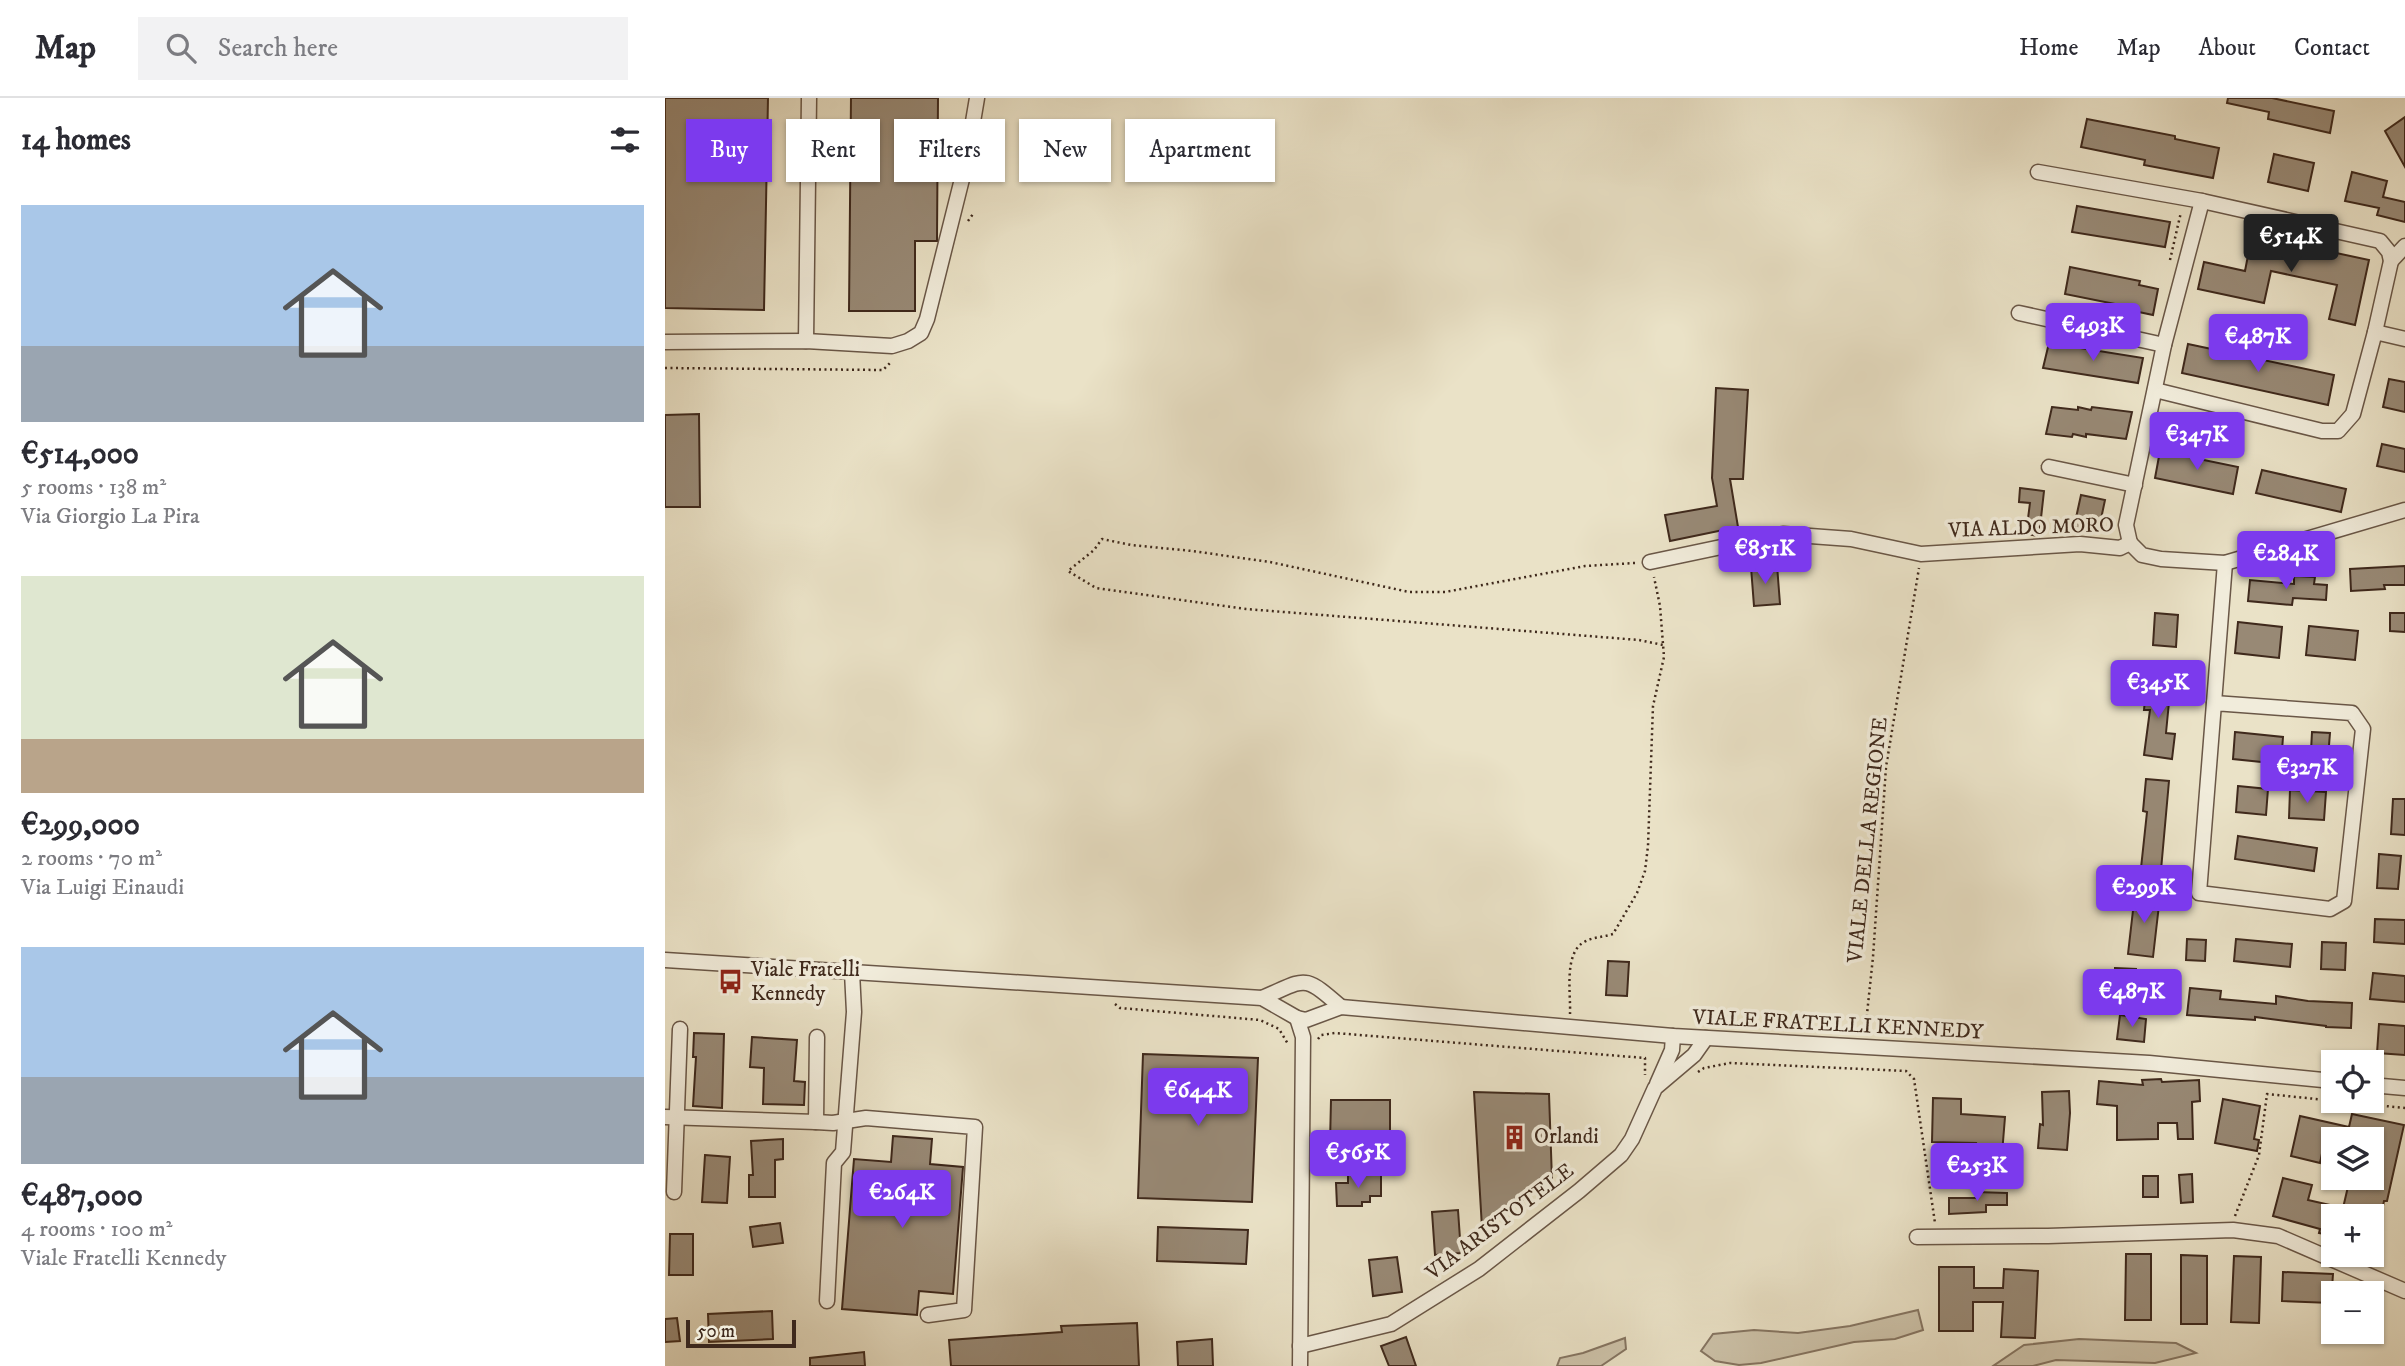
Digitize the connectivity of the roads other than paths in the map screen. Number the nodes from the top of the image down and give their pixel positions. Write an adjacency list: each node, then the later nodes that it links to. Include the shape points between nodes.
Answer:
1 (809, 98): 10 (street)
2 (977, 98): 10 (street, via 966,163 921,333 892,346)
3 (2038, 172): 4 (street)
4 (2197, 200): 6 (street, via 2375,239 2385,245); 12 (street)
5 (2405, 246): 6 (street)
6 (2391, 261): 8 (street)
7 (2019, 313): 12 (street)
8 (2375, 332): 9 (street); 13 (street, via 2353,414 2338,431)
9 (2405, 339)
10 (806, 341): 11 (street)
11 (665, 342)
12 (2164, 345): 13 (street)
13 (2155, 390): 15 (street)
14 (2049, 467): 15 (street)
15 (2135, 485): 17 (street, via 2126,525)
16 (2405, 510): 19 (street, VIA ALDO MORO)
17 (2130, 543): 18 (street, VIA ALDO MORO, via 2120,548 2080,544 1921,554 1851,539 1783,534); 19 (street, VIA ALDO MORO, via 2142,555)
18 (1650, 562)
19 (2225, 563): 20 (street)
20 (2214, 703): 20 (street, via 2352,713 2363,729 2344,901 2330,909 2199,893)
21 (668, 958): 22 (street)
22 (852, 972): 25 (street); 37 (street, via 854,1012)
23 (1293, 985): 24 (street, via 1307,981); 25 (street); 27 (street, via 1285,998)
24 (1320, 989): 26 (street); 27 (street, via 1324,1004)
25 (1262, 998): 27 (street)
26 (1341, 1007): 27 (street, VIALE FRATELLI KENNEDY); 29 (street, VIALE FRATELLI KENNEDY)
27 (1303, 1016): 44 (street)
28 (680, 1029): 36 (street)
29 (1673, 1036): 31 (street, VIALE FRATELLI KENNEDY); 34 (street, via 1672,1050)
30 (817, 1037): 38 (street)
31 (1706, 1038): 32 (street, VIALE FRATELLI KENNEDY, via 2149,1063); 34 (street, VIA ARISTOTELE, via 1694,1055)
32 (2321, 1080)
33 (2384, 1086): 35 (street)
34 (1655, 1088): 44 (street, VIA ARISTOTELE, via 1621,1155 1479,1269 1391,1324)
35 (2405, 1088)
36 (671, 1118): 38 (street); 39 (street)
37 (843, 1121): 38 (street); 42 (street, via 843,1152 834,1163); 43 (street, via 866,1118 975,1127 964,1310)
38 (816, 1122)
39 (674, 1192)
40 (1917, 1237): 41 (street, via 2229,1231 2278,1236)
41 (2405, 1291)
42 (827, 1301)
43 (928, 1315)
44 (1300, 1346): 45 (street)
45 (1300, 1366)

